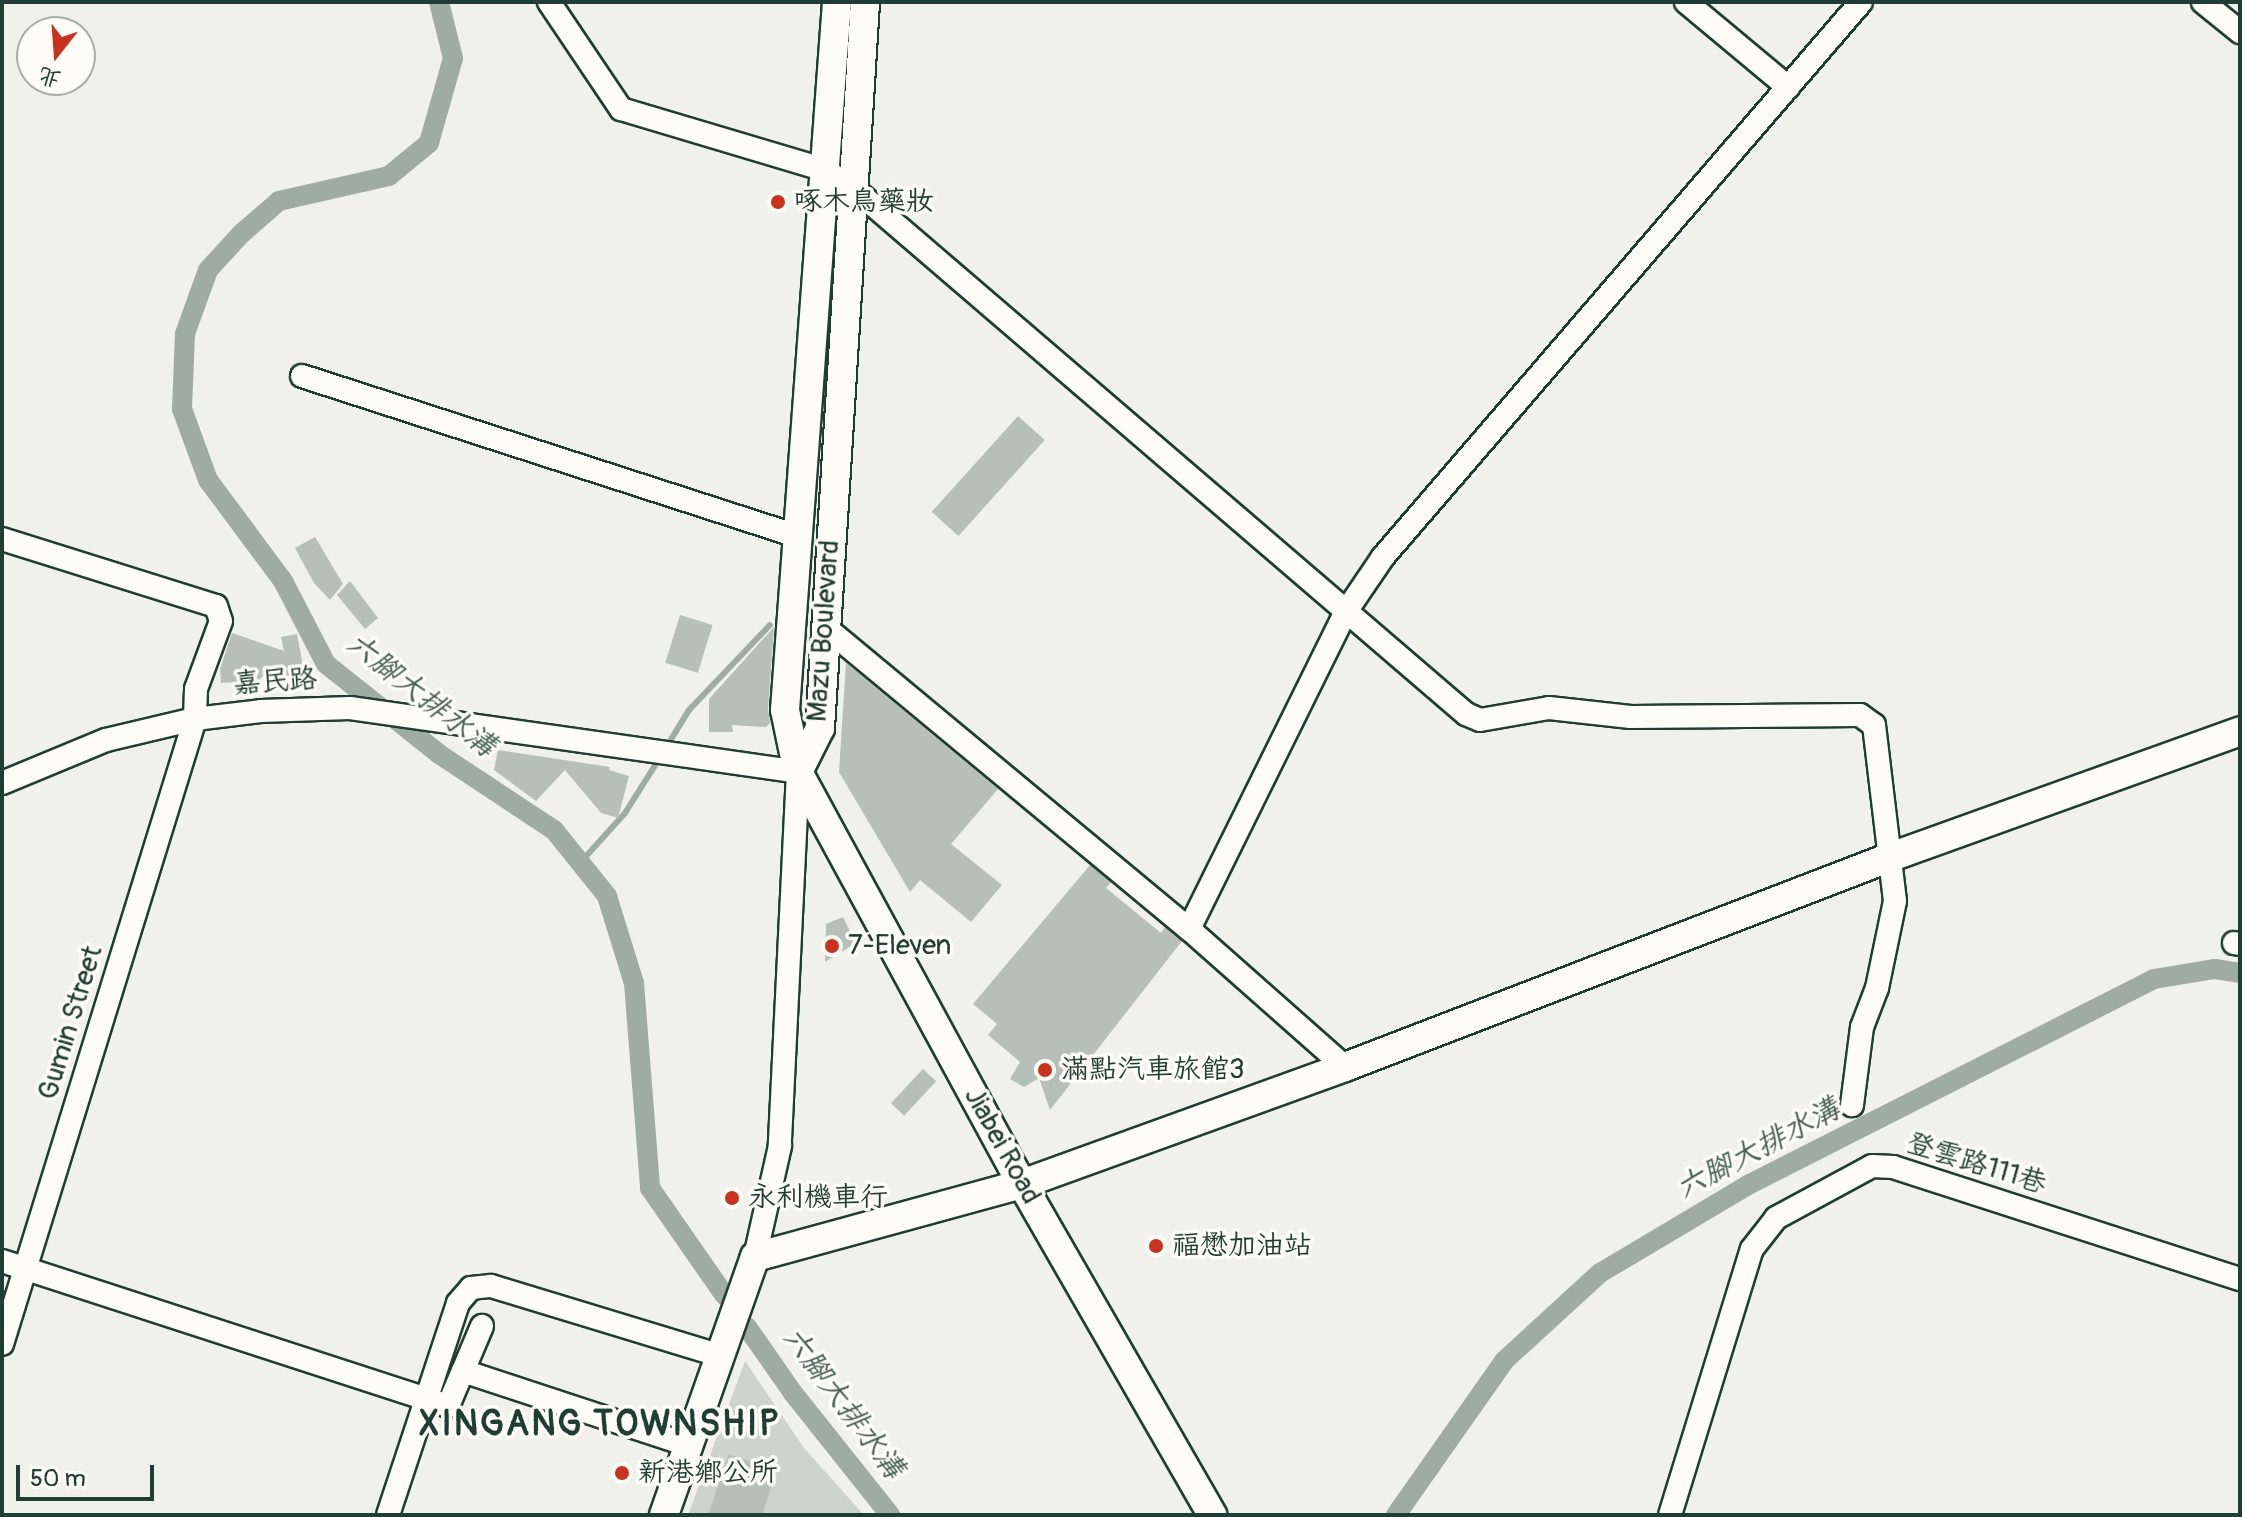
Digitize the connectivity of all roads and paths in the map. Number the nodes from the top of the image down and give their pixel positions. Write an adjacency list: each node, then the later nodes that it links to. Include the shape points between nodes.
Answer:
1 (549, 2): 9 (street, via 621,109)
2 (837, 2): 9 (main road, Mazu Boulevard)
3 (865, 2): 10 (main road, Mazu Boulevard)
4 (1686, 2): 8 (street)
5 (1861, 2): 8 (street)
6 (2203, 2): 7 (street)
7 (2240, 32)
8 (1788, 87): 14 (street, via 1383,557)
9 (825, 170): 10 (street); 12 (main road, Mazu Boulevard)
10 (852, 187): 14 (street); 15 (main road, Mazu Boulevard)
11 (302, 376): 12 (street)
12 (797, 536): 18 (main road, Mazu Boulevard, via 785,710)
13 (2, 539): 16 (street, Gumin Street, via 216,606 221,621 196,689)
14 (1347, 610): 20 (street, via 1466,714 1480,720 1549,708 1631,717 1860,715 1874,725); 21 (street)
15 (825, 627): 18 (main road, Mazu Boulevard, via 820,728); 21 (street)
16 (195, 719): 18 (street, 嘉民路, via 350,708); 19 (street, 嘉民路, via 106,740); 27 (street, Gumin Street)
17 (2240, 731): 20 (main road)
18 (798, 772): 24 (main road, Jiabei Road); 25 (street, via 780,1146)
19 (2, 783)
20 (1888, 858): 22 (main road); 23 (street, via 1895,901 1877,988 1862,1027)
21 (1189, 929): 22 (street)
22 (1345, 1067): 24 (main road)
23 (1852, 1105)
24 (1022, 1184): 25 (main road); 37 (main road, Jiabei Road)
25 (755, 1257): 31 (main road)
26 (2, 1261): 27 (street)
27 (27, 1268): 30 (street, Gumin Street); 33 (street)
28 (2240, 1279): 38 (street, 登雲路111巷, via 1893,1167 1872,1166 1776,1218 1752,1249)
29 (482, 1326): 32 (street)
30 (2, 1344)
31 (721, 1356): 33 (street, via 479,1285 458,1303); 34 (main road)
32 (463, 1371): 33 (street, via 448,1406); 34 (street)
33 (426, 1399): 35 (street)
34 (691, 1446): 36 (main road)
35 (388, 1515)
36 (664, 1515)
37 (1212, 1515)
38 (1670, 1515)

